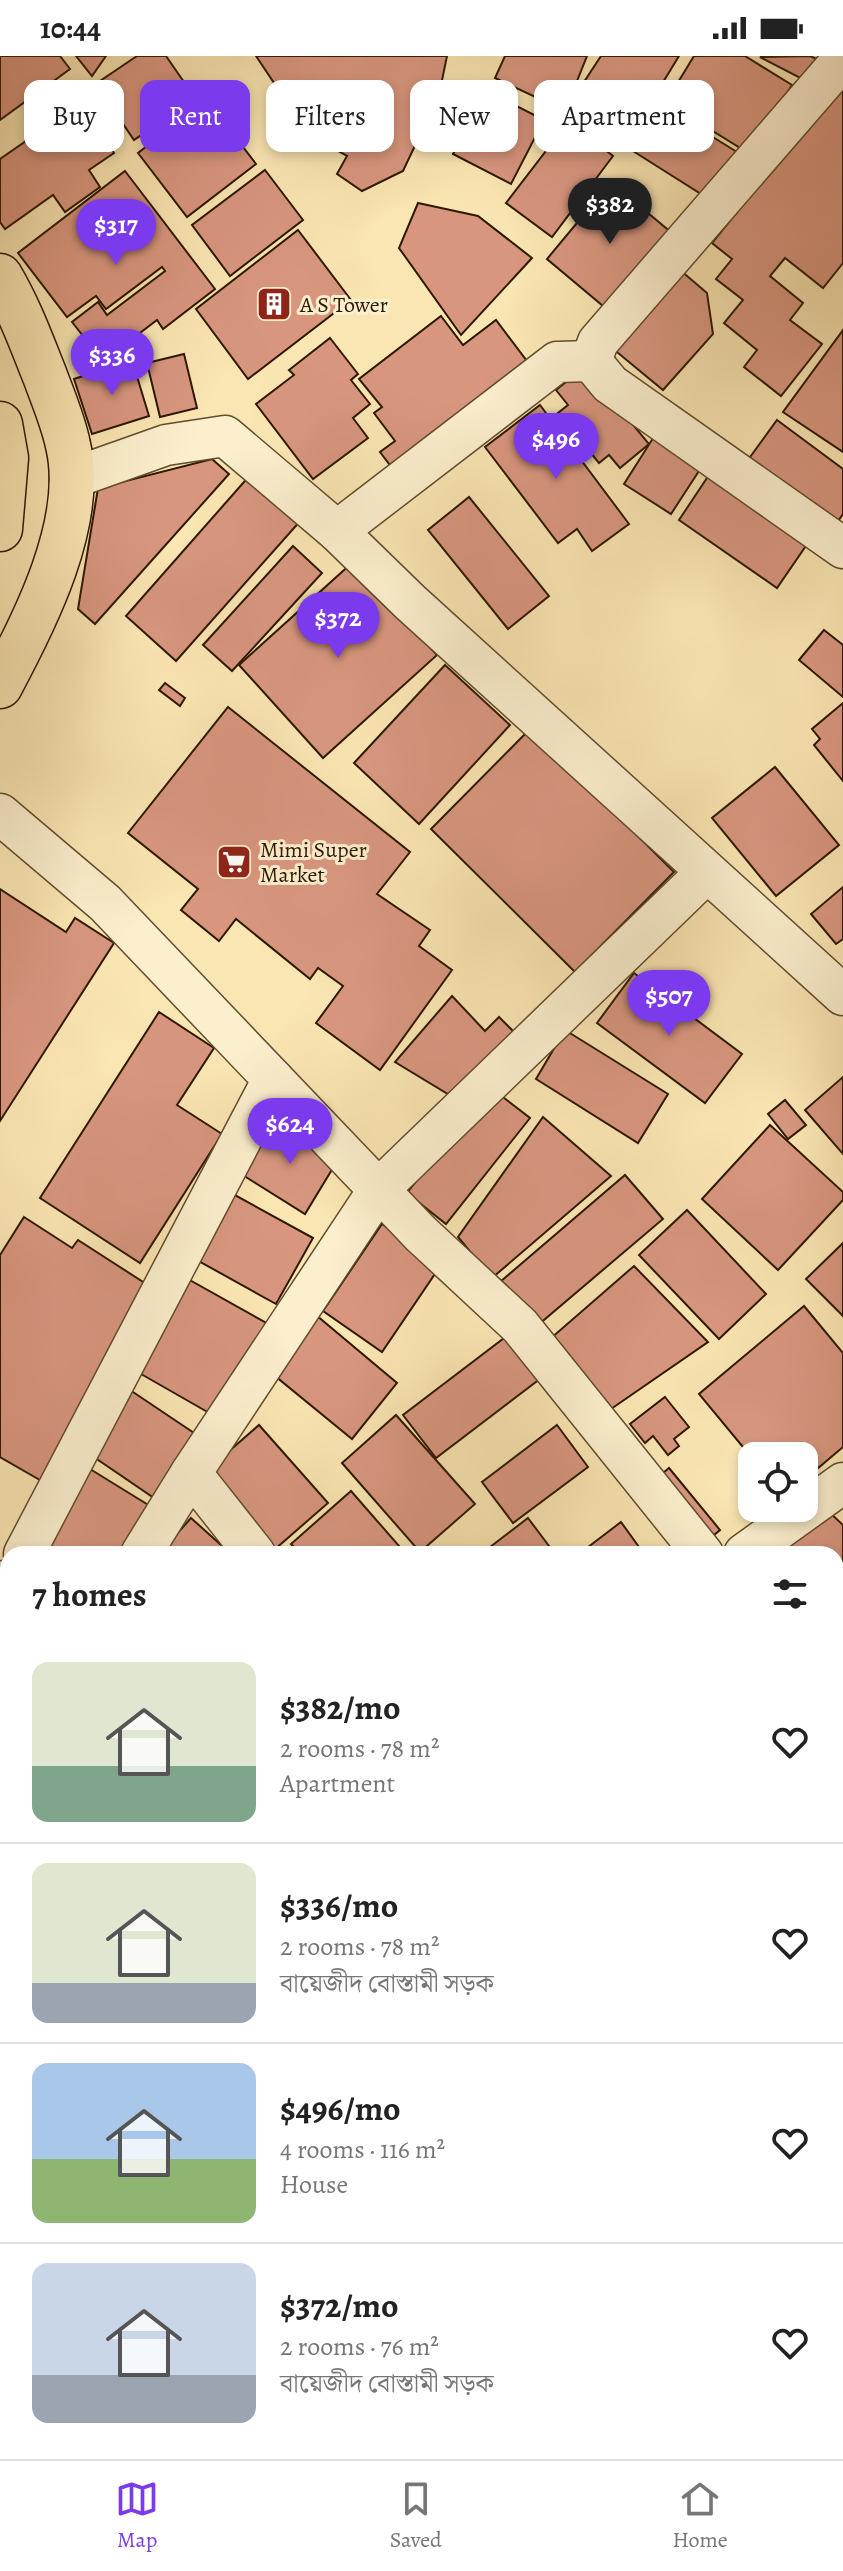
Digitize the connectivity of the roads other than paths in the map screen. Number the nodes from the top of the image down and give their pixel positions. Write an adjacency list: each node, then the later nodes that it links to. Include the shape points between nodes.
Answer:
1 (843, 59): 3 (street, via 598,342)
2 (0, 276): 5 (main road, via 20,311 58,412 69,447)
3 (591, 361): 7 (street, via 557,362); 8 (street, via 610,384)
4 (0, 424): 6 (main road, via 6,458)
5 (70, 479): 7 (street, via 166,445 225,436); 9 (main road, via 60,549 34,622)
6 (0, 529)
7 (337, 531): 11 (street)
8 (843, 548)
9 (0, 686)
10 (0, 814): 13 (street, via 105,903)
11 (707, 872): 12 (street); 14 (street)
12 (843, 995)
13 (273, 1079): 14 (street); 17 (street)
14 (379, 1189): 15 (street); 20 (street, via 520,1326)
15 (191, 1473): 18 (street); 19 (street)
16 (843, 1483): 21 (street)
17 (28, 1546)
18 (146, 1546)
19 (249, 1546)
20 (697, 1546)
21 (755, 1546)

